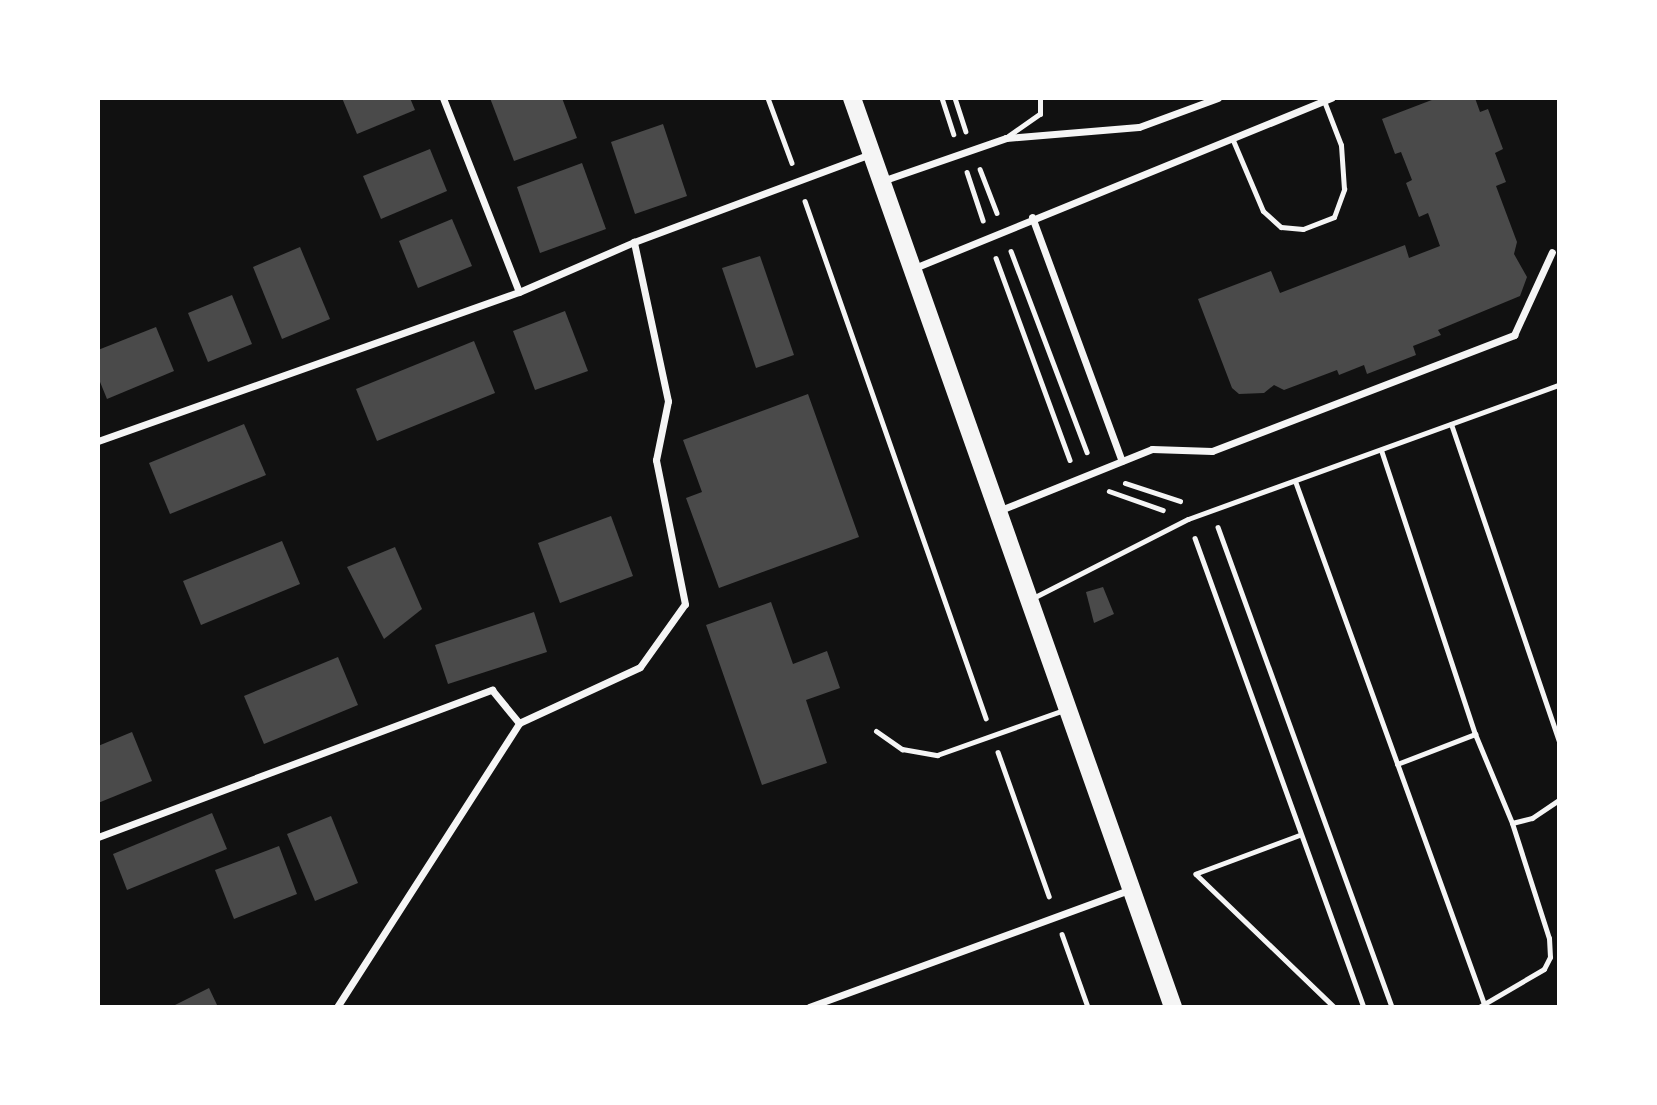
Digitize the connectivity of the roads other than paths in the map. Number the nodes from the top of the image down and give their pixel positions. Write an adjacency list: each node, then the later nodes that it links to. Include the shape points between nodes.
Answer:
1 (443, 98): 14 (street)
2 (852, 98): 8 (main road)
3 (1040, 98): 6 (lane, via 1040,114)
4 (1218, 98): 6 (street, via 1139,127)
5 (1328, 99): 7 (street); 7 (lane, via 1341,145 1344,189 1334,216 1303,229 1281,227 1263,211)
6 (1006, 138): 9 (street)
7 (1232, 138): 10 (street)
8 (872, 154): 9 (main road); 11 (street)
9 (881, 181): 13 (main road)
10 (1032, 217): 13 (street); 19 (street)
11 (634, 242): 14 (street); 24 (street, via 668,401 656,460 685,604 640,667)
12 (1552, 252): 19 (street, via 1514,335 1212,451 1152,449)
13 (912, 269): 21 (main road)
14 (519, 292): 17 (street)
15 (1559, 385): 16 (lane)
16 (1451, 424): 18 (lane); 27 (lane)
17 (98, 442)
18 (1381, 450): 20 (lane); 26 (lane)
19 (1122, 461): 21 (street)
20 (1295, 481): 22 (lane, via 1188,519); 28 (lane)
21 (997, 511): 22 (main road)
22 (1028, 600): 23 (main road)
23 (1067, 709): 25 (lane, via 937,755 902,750); 32 (main road)
24 (519, 723): 31 (street, via 492,690); 34 (street)
25 (876, 731)
26 (1475, 734): 28 (lane); 30 (lane)
27 (1559, 743)
28 (1397, 764): 33 (lane)
29 (1559, 800): 30 (lane, via 1532,818)
30 (1512, 823): 33 (lane, via 1549,938 1550,957 1544,969 1525,983)
31 (98, 837)
32 (1131, 889): 35 (street); 36 (main road)
33 (1481, 1005)
34 (337, 1007)
35 (809, 1007)
36 (1173, 1007)

